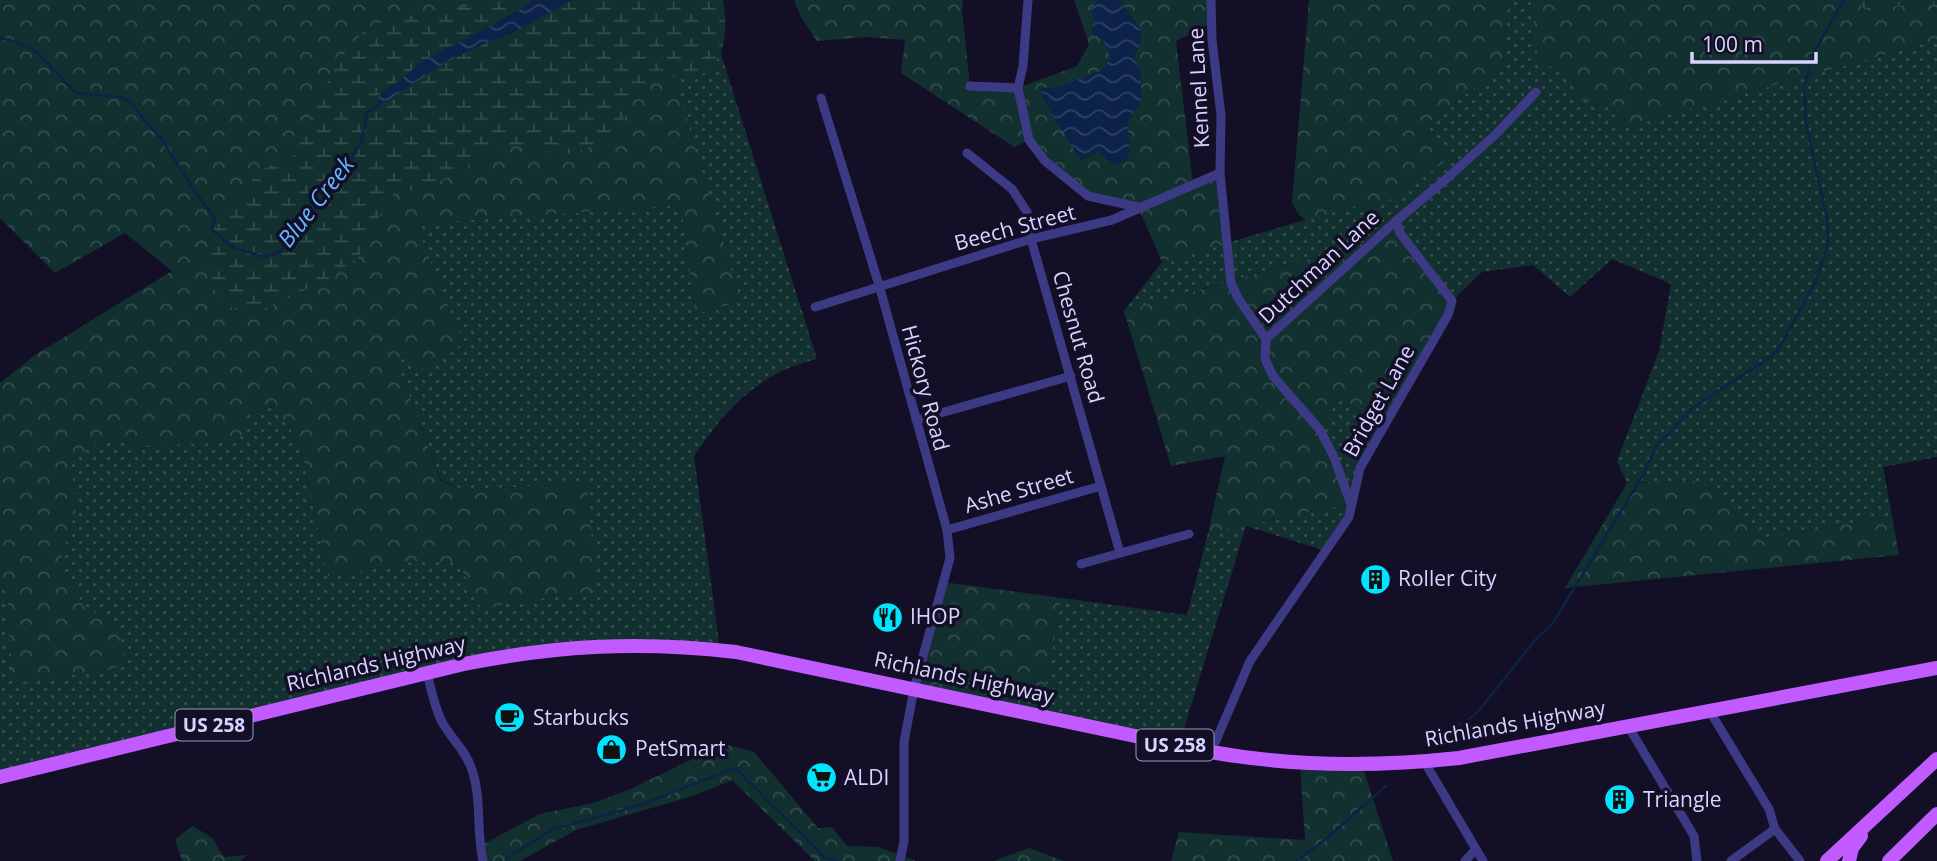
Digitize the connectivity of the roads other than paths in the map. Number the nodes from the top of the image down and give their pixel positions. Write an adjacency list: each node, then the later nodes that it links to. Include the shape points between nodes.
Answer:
1 (1028, 0): 4 (street)
2 (1211, 0): 8 (street, Kennel Lane, via 1221,115)
3 (970, 86): 4 (street)
4 (1018, 88): 9 (street, via 1029,140 1045,161 1088,196)
5 (1536, 92): 10 (street, Dutchman Lane, via 1496,134)
6 (821, 98): 12 (street, Hickory Road)
7 (967, 153): 11 (street, Chesnut Road, via 1012,189 1027,212)
8 (1220, 173): 9 (street, Beech Street); 14 (street, Kennel Lane, via 1231,283)
9 (1138, 207): 11 (street, Beech Street, via 1112,220)
10 (1395, 221): 14 (street, Dutchman Lane); 18 (street, Bridget Lane, via 1452,301 1360,468)
11 (1031, 239): 12 (street, Beech Street); 15 (street, Chesnut Road)
12 (879, 285): 13 (street, Beech Street); 16 (street, Hickory Road)
13 (815, 307)
14 (1266, 339): 18 (street, Dutchman Lane, via 1265,359 1273,376 1320,430)
15 (1072, 376): 16 (street); 17 (street, Chesnut Road)
16 (916, 420): 19 (street, Hickory Road)
17 (1101, 485): 19 (street, Ashe Street); 21 (street, Chesnut Road)
18 (1350, 504): 28 (street, Bridget Lane, via 1349,517 1250,661)
19 (947, 530): 25 (street, Hickory Road, via 950,558)
20 (1189, 534): 21 (street)
21 (1120, 553): 22 (street)
22 (1081, 564)
23 (1934, 667): 26 (main road, Richlands Highway / US 258)
24 (427, 673): 25 (main road, Richlands Highway / US 258, via 542,651 660,645 773,658); 31 (main road, Richlands Highway / US 258); 37 (street, via 442,722 473,771)
25 (914, 689): 28 (main road, Richlands Highway / US 258); 38 (street, Hickory Road, via 904,742)
26 (1709, 710): 27 (main road, Richlands Highway / US 258); 34 (street, via 1769,808)
27 (1628, 726): 30 (main road, Richlands Highway / US 258); 41 (street, via 1694,836)
28 (1211, 752): 30 (main road, Richlands Highway / US 258, via 1300,764)
29 (1937, 759): 32 (main road)
30 (1424, 761): 35 (street)
31 (0, 777)
32 (1878, 812): 44 (main road); 45 (main road, via 1852,848)
33 (1937, 814): 36 (main road)
34 (1775, 829): 42 (street); 43 (street)
35 (1476, 849): 39 (street); 40 (street)
36 (1891, 860)
37 (483, 861)
38 (900, 861)
39 (1465, 861)
40 (1483, 861)
41 (1696, 861)
42 (1731, 861)
43 (1800, 861)
44 (1827, 861)
45 (1849, 861)

